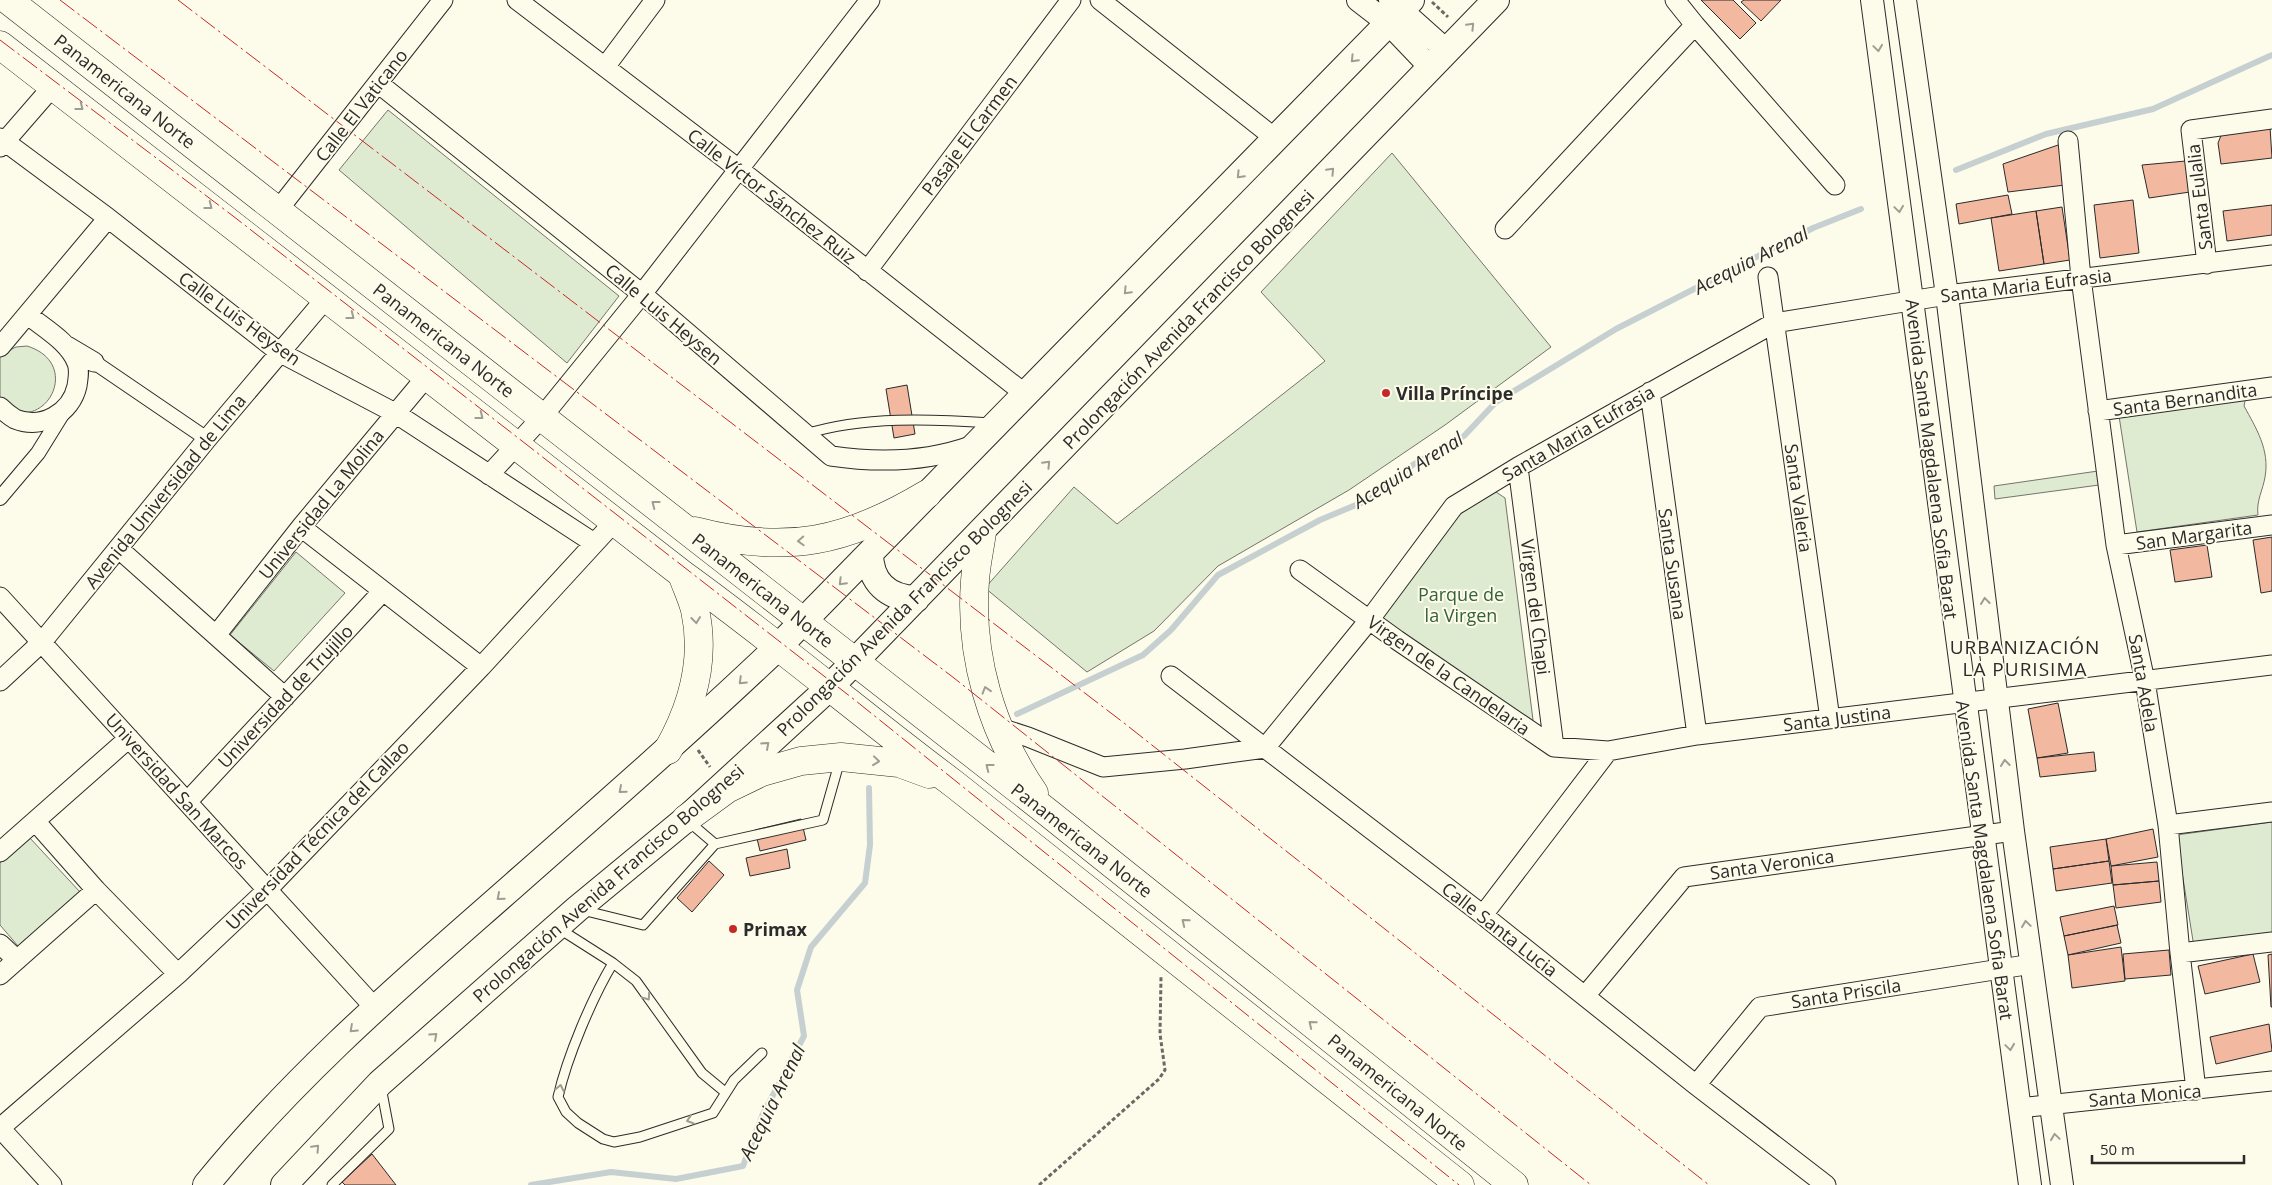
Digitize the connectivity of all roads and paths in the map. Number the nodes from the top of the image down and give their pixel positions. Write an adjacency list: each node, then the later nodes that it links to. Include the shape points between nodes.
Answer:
1 (8, 0): 28 (highway, Panamericana Norte)
2 (517, 0): 19 (street, Calle Víctor Sánchez Ruiz)
3 (656, 0): 19 (street)
4 (870, 0): 26 (street)
5 (1071, 0): 33 (street, Pasaje El Carmen)
6 (1100, 0): 23 (street)
7 (1358, 0): 14 (street)
8 (1430, 0): 15 (path)
9 (1496, 0): 18 (main road, Prolongación Avenida Francisco Bolognesi, one-way to 9)
10 (1675, 0): 16 (street)
11 (1872, 0): 39 (street, Avenida Santa Magdalaena Sofia Barat, one-way to 39)
12 (1905, 0): 37 (street, Avenida Santa Magdalaena Sofia Barat)
13 (436, 2): 20 (street, Calle El Vaticano)
14 (1398, 8): 18 (street); 23 (main road, one-way to 23)
15 (1452, 20)
16 (1695, 25): 27 (street); 30 (street)
17 (0, 45): 21 (highway, Panamericana Norte)
18 (1439, 59): 68 (main road, Prolongación Avenida Francisco Bolognesi, one-way to 18)
19 (605, 67): 26 (street, Calle Víctor Sánchez Ruiz)
20 (378, 83): 28 (street, Calle El Vaticano); 36 (street, Calle Luis Heysen)
21 (53, 86): 25 (street); 38 (highway, Panamericana Norte, one-way to 38)
22 (2272, 119): 32 (street, Santa Eulalia, via 2191,130)
23 (1276, 139): 49 (main road, one-way to 49)
24 (2068, 141): 35 (street, Santa Adela)
25 (1, 142): 29 (street, Calle Luis Heysen)
26 (740, 170): 33 (street, Calle Víctor Sánchez Ruiz); 36 (street)
27 (1835, 184)
28 (278, 210): 54 (highway, Panamericana Norte)
29 (108, 218): 40 (street); 44 (street, Calle Luis Heysen)
30 (1505, 229)
31 (2272, 255): 32 (street, Santa Maria Eufrasia)
32 (2207, 264): 35 (street, Santa Maria Eufrasia)
33 (867, 271): 49 (street, Calle Víctor Sánchez Ruiz)
34 (1768, 277): 41 (street, Santa Valeria)
35 (2081, 278): 37 (street, Santa Maria Eufrasia); 52 (street, Santa Adela)
36 (642, 294): 54 (street); 56 (street, Calle Luis Heysen)
37 (1947, 294): 39 (street, Santa Maria Eufrasia); 91 (street, Avenida Santa Magdalaena Sofia Barat, one-way to 37)
38 (327, 298): 44 (street, Avenida Universidad de Lima); 46 (highway, Panamericana Norte, one-way to 46)
39 (1912, 300): 41 (street, Santa Maria Eufrasia); 92 (street, Avenida Santa Magdalaena Sofia Barat)
40 (28, 315): 42 (street); 43 (street)
41 (1774, 323): 48 (street, Santa Maria Eufrasia); 93 (street, Santa Valeria)
42 (66, 345): 45 (street); 51 (street, via 77,363 79,375 75,396)
43 (0, 347)
44 (280, 352): 53 (street, Calle Luis Heysen); 57 (street, Avenida Universidad de Lima)
45 (94, 362): 57 (street)
46 (427, 376): 53 (street, Universidad La Molina); 58 (highway, Panamericana Norte, one-way to 58)
47 (2272, 387): 52 (street, Santa Bernandita)
48 (1650, 392): 60 (street, Santa Maria Eufrasia); 95 (street, Santa Susana)
49 (1025, 394): 55 (main road)
50 (0, 407): 51 (street, via 14,418 34,422 52,418)
51 (64, 410): 63 (street, via 38,453)
52 (2098, 411): 70 (street, Santa Adela)
53 (395, 413): 61 (street, Calle Luis Heysen); 66 (street, Universidad La Molina)
54 (542, 417): 58 (street); 67 (highway, Panamericana Norte, one-way to 54)
55 (997, 423): 56 (lane, via 941,419 835,425); 59 (main road)
56 (806, 434): 59 (street, Calle Luis Heysen, via 831,456 866,461 948,454)
57 (207, 439): 71 (street, Avenida Universidad de Lima)
58 (516, 444): 61 (street); 64 (highway, Panamericana Norte)
59 (976, 444): 62 (main road)
60 (1518, 467): 78 (street, Santa Maria Eufrasia, via 1454,506); 99 (street, Virgen del Chapi)
61 (489, 475): 69 (street, Calle Luis Heysen)
62 (927, 494): 67 (highway, one-way to 67, via 891,515 852,531 811,541 768,543 735,540); 72 (main road)
63 (0, 498)
64 (615, 521): 69 (street, Universidad Técnica del Callao); 74 (highway, Panamericana Norte)
65 (2272, 525): 70 (street, San Margarita)
66 (301, 527): 75 (street); 80 (street, Universidad La Molina)
67 (686, 528): 79 (highway, Panamericana Norte)
68 (982, 532): 77 (main road, Prolongación Avenida Francisco Bolognesi); 94 (highway, one-way to 68, via 983,679 975,630 975,581)
69 (594, 543): 85 (street, Universidad Técnica del Callao)
70 (2116, 546): 88 (street, Santa Adela)
71 (119, 549): 80 (street); 81 (street, Avenida Universidad de Lima)
72 (870, 553): 77 (main road, via 878,583 896,596); 79 (main road, one-way to 79)
73 (1300, 570): 78 (street, Virgen de la Candelaria)
74 (682, 574): 82 (highway, Panamericana Norte); 97 (highway, one-way to 97, via 695,610 699,648 695,686)
75 (383, 591): 85 (street); 90 (street, Universidad de Trujillo)
76 (0, 597): 81 (street, Universidad San Marcos)
77 (916, 599): 83 (main road, Prolongación Avenida Francisco Bolognesi)
78 (1370, 619): 98 (street, Santa Maria Eufrasia); 99 (street, Virgen de la Candelaria)
79 (803, 621): 82 (main road); 83 (highway, Panamericana Norte)
80 (217, 634): 90 (street)
81 (42, 642): 87 (street, Avenida Universidad de Lima); 96 (street, Universidad San Marcos)
82 (778, 647): 89 (highway, Panamericana Norte); 97 (main road, one-way to 97)
83 (855, 662): 89 (main road, Prolongación Avenida Francisco Bolognesi); 105 (highway, Panamericana Norte, one-way to 83)
84 (2272, 665): 88 (street, Santa Justina)
85 (481, 666): 115 (street, Universidad Técnica del Callao)
86 (1171, 676): 98 (street, Calle Santa Lucia)
87 (0, 681)
88 (2145, 681): 91 (street, Santa Justina); 109 (street, Santa Adela)
89 (830, 687): 102 (main road, Prolongación Avenida Francisco Bolognesi, one-way to 89); 103 (highway, Panamericana Norte)
90 (285, 697): 104 (street, Universidad de Trujillo)
91 (1996, 698): 92 (street, Santa Justina); 110 (street, Avenida Santa Magdalaena Sofia Barat, one-way to 91)
92 (1964, 702): 93 (street, Santa Justina); 111 (street, Avenida Santa Magdalaena Sofia Barat)
93 (1830, 719): 95 (street, Santa Justina)
94 (997, 727): 98 (street, via 1102,767); 105 (highway, via 1018,771)
95 (1697, 736): 100 (street, Santa Justina)
96 (129, 738): 104 (street, Universidad San Marcos); 108 (street)
97 (678, 741): 102 (path); 130 (main road, one-way to 130)
98 (1265, 748): 117 (street, Calle Santa Lucia)
99 (1554, 748): 100 (street)
100 (1608, 751): 117 (street)
101 (841, 757): 103 (highway, one-way to 103, via 899,763); 107 (highway, via 801,761 762,772 726,789); 112 (lane, via 823,820)
102 (722, 784): 107 (main road, Prolongación Avenida Francisco Bolognesi)
103 (954, 784): 121 (highway, Panamericana Norte)
104 (187, 802): 115 (street, Universidad San Marcos)
105 (1046, 811): 146 (highway, Panamericana Norte, one-way to 105)
106 (2272, 812): 109 (street)
107 (686, 820): 112 (lane); 116 (main road, Prolongación Avenida Francisco Bolognesi)
108 (35, 821): 113 (street); 114 (street)
109 (2168, 825): 122 (street, Santa Adela)
110 (2013, 831): 111 (street, Santa Veronica); 125 (street, Avenida Santa Magdalaena Sofia Barat, one-way to 110)
111 (1981, 835): 126 (street, Avenida Santa Magdalaena Sofia Barat); 129 (street, Santa Veronica, via 1684,877)
112 (715, 844): 116 (lane, via 643,925)
113 (0, 852)
114 (96, 890): 123 (street); 127 (street)
115 (267, 890): 127 (street, Universidad Técnica del Callao); 130 (street, Universidad San Marcos)
116 (577, 909): 118 (main road, Prolongación Avenida Francisco Bolognesi)
117 (1483, 915): 129 (street, Calle Santa Lucia)
118 (557, 926): 124 (lane); 133 (main road, Prolongación Avenida Francisco Bolognesi, one-way to 118)
119 (2272, 942): 122 (street)
120 (0, 944): 123 (street)
121 (1161, 948): 144 (path, via 1160,1034 1165,1070 1159,1079); 145 (highway, Panamericana Norte)
122 (2180, 953): 135 (street, Santa Adela)
123 (17, 960): 128 (street)
124 (613, 963): 136 (lane, one-way to 136, via 636,981 702,1073); 136 (lane, one-way to 124, via 713,1113 640,1137 614,1142 590,1132 566,1112 558,1097 562,1077)
125 (2032, 964): 126 (street, Santa Priscila); 137 (street, Avenida Santa Magdalaena Sofia Barat)
126 (1999, 969): 134 (street, Santa Priscila, via 1760,1007); 138 (street, Avenida Santa Magdalaena Sofia Barat, one-way to 138)
127 (178, 974): 139 (street, Universidad Técnica del Callao)
128 (0, 975)
129 (1585, 996): 134 (street, Calle Santa Lucia)
130 (375, 1008): 141 (main road, one-way to 141, via 276,1104)
131 (762, 1053): 136 (lane)
132 (2272, 1081): 135 (street, Santa Monica)
133 (380, 1083): 142 (main road, Prolongación Avenida Francisco Bolognesi, one-way to 133); 143 (lane, via 389,1129)
134 (1696, 1085): 147 (street, Calle Santa Lucia)
135 (2196, 1090): 137 (street, Santa Monica)
136 (725, 1092)
137 (2050, 1104): 138 (street, Santa Monica); 149 (street, Avenida Santa Magdalaena Sofia Barat, one-way to 137)
138 (2019, 1108): 148 (street, Avenida Santa Magdalaena Sofia Barat)
139 (0, 1128): 140 (street)
140 (52, 1185)
141 (206, 1185)
142 (284, 1185)
143 (332, 1185)
144 (1039, 1185)
145 (1460, 1185)
146 (1514, 1185)
147 (1826, 1185)
148 (2030, 1185)
149 (2062, 1185)

